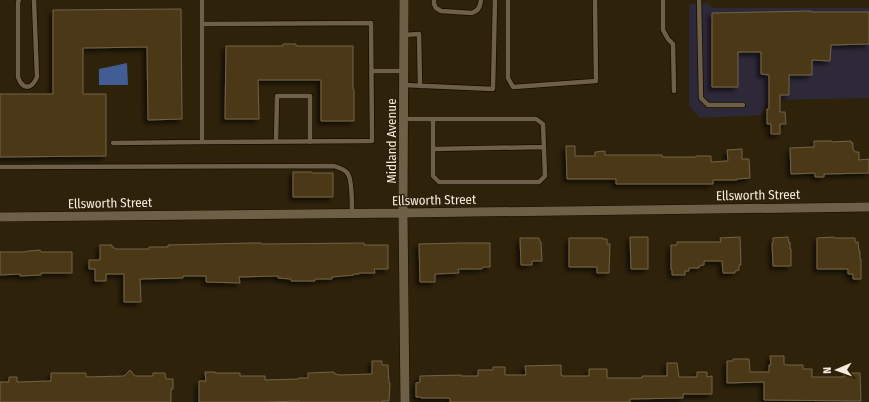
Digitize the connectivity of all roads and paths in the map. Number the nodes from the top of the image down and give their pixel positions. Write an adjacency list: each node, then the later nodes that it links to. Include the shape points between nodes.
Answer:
1 (19, 0): 2 (lane, via 18,77 20,82 28,87 33,86 37,77)
2 (34, 0)
3 (202, 0): 12 (lane)
4 (404, 0): 13 (street, Midland Avenue)
5 (434, 0): 6 (lane, via 436,8 441,11 472,13 480,7)
6 (481, 0)
7 (495, 0): 17 (lane, via 493,90)
8 (508, 0): 9 (lane, via 508,78 513,87 596,81)
9 (595, 0)
10 (663, 0): 18 (lane, via 663,30 673,44)
11 (699, 0): 19 (lane, via 701,98 708,105)
12 (202, 24): 14 (lane, via 371,23); 22 (lane)
13 (404, 35): 15 (street, Midland Avenue); 17 (lane, via 418,34)
14 (372, 71): 15 (lane); 24 (lane, via 372,141)
15 (404, 71): 16 (street, Midland Avenue)
16 (404, 85): 17 (lane); 20 (street, Midland Avenue)
17 (420, 86)
18 (674, 91)
19 (743, 105)
20 (404, 119): 21 (lane); 30 (street, Midland Avenue)
21 (433, 119): 26 (lane, via 536,119 543,124); 27 (lane)
22 (202, 142): 23 (lane); 25 (lane)
23 (276, 142): 24 (lane); 24 (lane, via 276,96 310,96)
24 (310, 142)
25 (113, 143)
26 (544, 148): 27 (lane); 27 (lane, via 545,176 539,182 439,182 433,176)
27 (433, 149)
28 (0, 167): 31 (lane, via 334,166 349,174)
29 (869, 207): 30 (street, Ellsworth Street)
30 (403, 213): 31 (street, Ellsworth Street); 33 (street, Midland Avenue)
31 (352, 214): 32 (street, Ellsworth Street)
32 (0, 217)
33 (405, 402)

